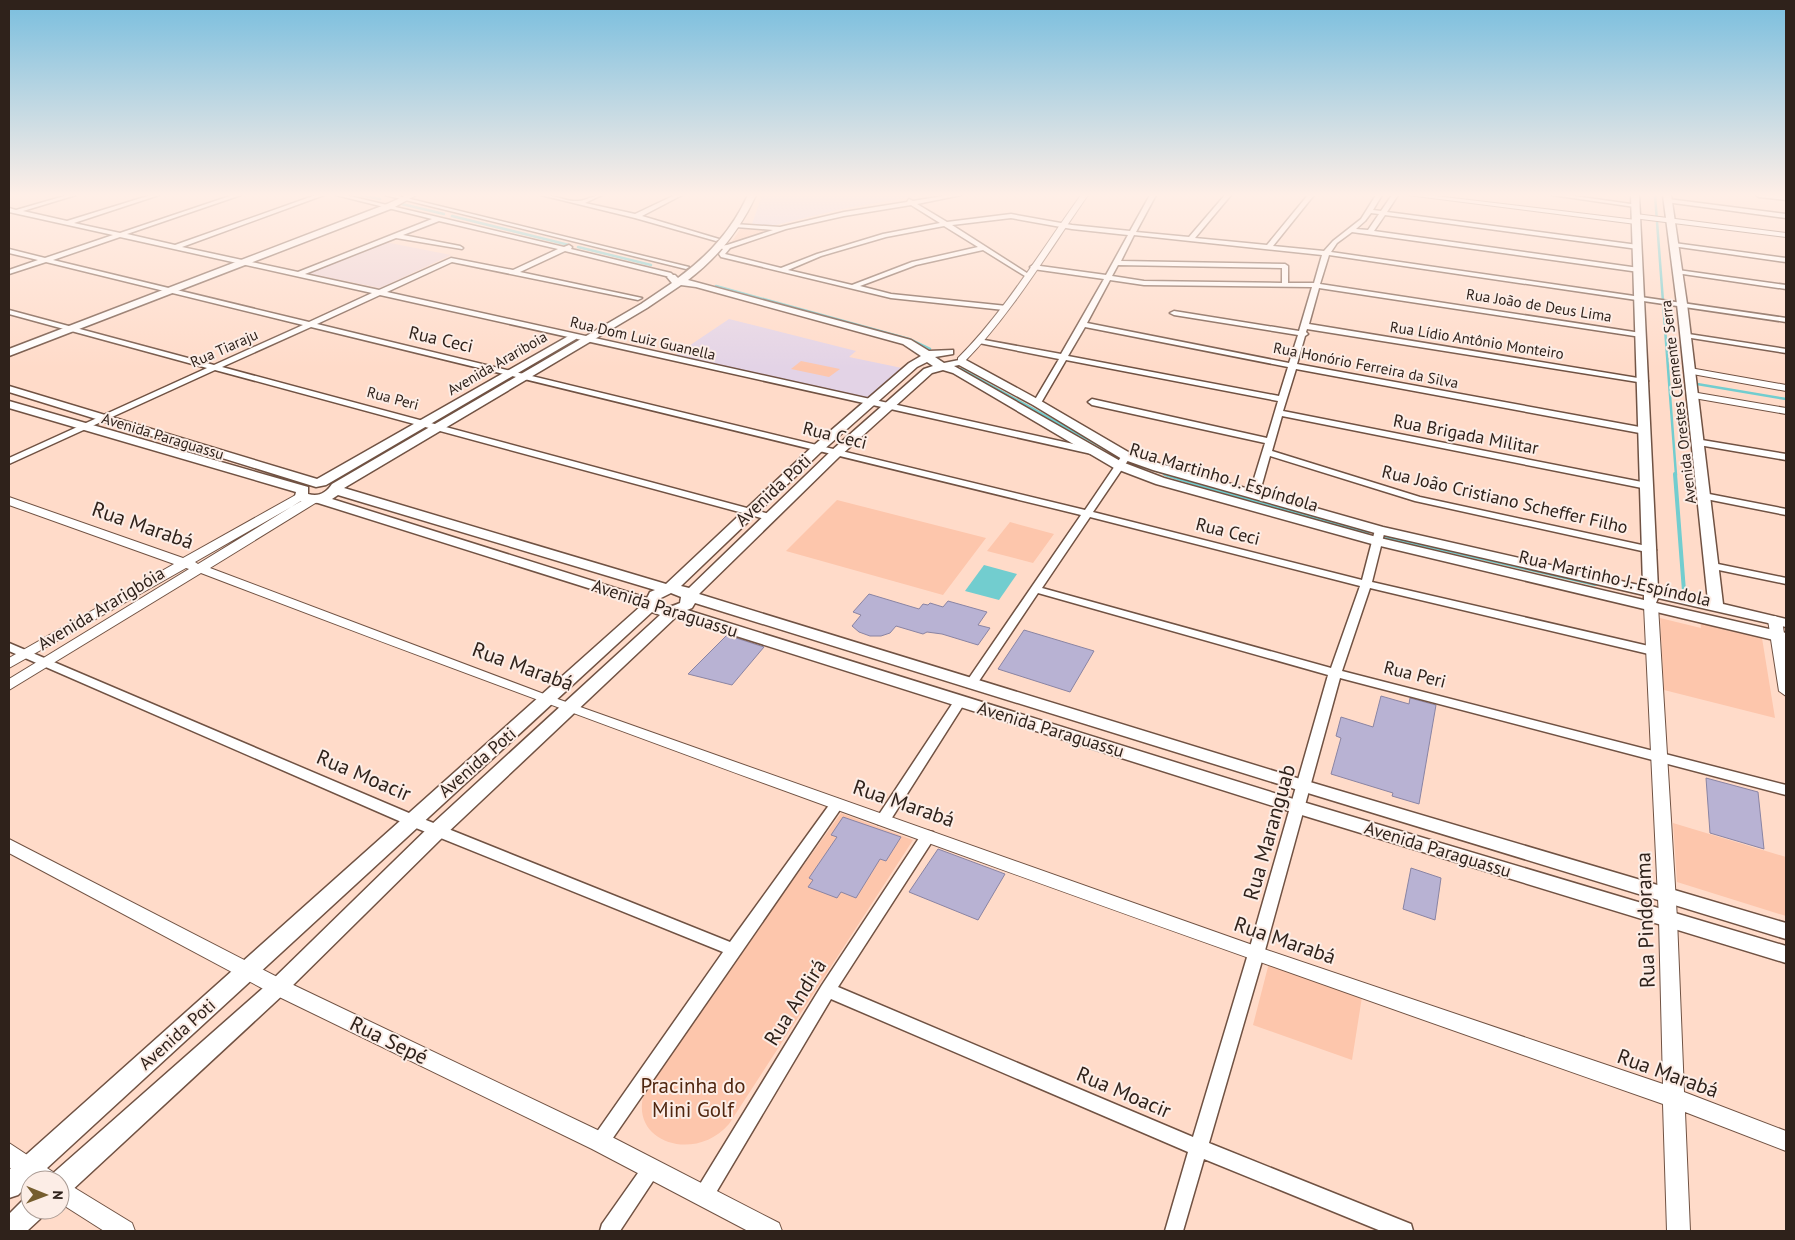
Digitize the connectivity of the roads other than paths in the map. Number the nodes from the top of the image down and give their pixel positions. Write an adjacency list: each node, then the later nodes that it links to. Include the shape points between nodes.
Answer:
1 (17, 253): 22 (street, Rua Ceci)
2 (67, 253): 22 (street)
3 (200, 253): 23 (street, Rua Dom Luiz Guanella)
4 (249, 253): 23 (main road)
5 (267, 253): 25 (main road)
6 (353, 253): 34 (street)
7 (556, 253): 32 (street)
8 (586, 253): 36 (street, via 670,274)
9 (625, 253): 28 (street)
10 (705, 253): 28 (main road, Avenida Arariboia)
11 (722, 253): 29 (street, via 723,256)
12 (829, 253): 29 (street)
13 (961, 253): 41 (street, via 914,263)
14 (991, 253): 35 (street)
15 (1043, 253): 27 (street)
16 (1121, 253): 26 (street)
17 (1326, 253): 39 (street); 45 (street)
18 (1517, 253): 30 (street)
19 (1638, 253): 30 (main road, Avenida Orestes Clemente Serra)
20 (1675, 253): 33 (main road, Avenida Orestes Clemente Serra)
21 (1733, 253): 24 (street)
22 (46, 260): 31 (street); 40 (street, Rua Ceci)
23 (230, 260): 25 (street, Rua Dom Luiz Guanella); 40 (main road)
24 (1786, 260)
25 (243, 262): 34 (street, Rua Dom Luiz Guanella); 43 (main road)
26 (1116, 263): 37 (street); 38 (street, via 1285,266)
27 (1033, 267): 35 (street); 37 (street, Rua João de Deus Lima)
28 (690, 269): 36 (main road, Avenida Arariboia); 62 (main road, via 709,280)
29 (781, 270): 41 (street)
30 (1638, 270): 45 (main road, Avenida Orestes Clemente Serra)
31 (9, 272)
32 (515, 272): 44 (street, Rua Tiaraju, via 451,260); 46 (street)
33 (1678, 272): 42 (street); 47 (main road, Avenida Orestes Clemente Serra)
34 (299, 274): 44 (street, Rua Dom Luiz Guanella)
35 (1027, 275): 48 (street)
36 (677, 279): 46 (main road, Avenida Arariboia); 72 (main road, Rua Martinho J. Espíndola, via 907,342)
37 (1107, 279): 38 (street, Rua João de Deus Lima, via 1159,284); 54 (street)
38 (1285, 284): 39 (street, Rua João de Deus Lima)
39 (1315, 284): 58 (street); 59 (street, Rua João de Deus Lima)
40 (158, 287): 43 (street, Rua Ceci); 55 (main road)
41 (852, 287): 48 (street, via 910,300)
42 (1786, 287)
43 (170, 291): 56 (street, Rua Ceci); 57 (main road)
44 (380, 292): 56 (street, Rua Tiaraju); 61 (street, Rua Dom Luiz Guanella)
45 (1640, 300): 47 (street); 59 (main road, Avenida Orestes Clemente Serra)
46 (637, 303): 50 (main road, Avenida Arariboia); 52 (main road, Avenida Arariboia)
47 (1682, 304): 53 (street); 60 (main road, Avenida Orestes Clemente Serra)
48 (1004, 308): 64 (street)
49 (9, 312): 55 (street, Rua Peri)
50 (612, 313): 52 (main road); 61 (main road, Avenida Arariboia)
51 (1174, 313): 58 (street, Rua Lídio Antônio Monteiro)
52 (626, 316): 63 (main road, Avenida Arariboia)
53 (1786, 320)
54 (1083, 324): 71 (street); 76 (street, Rua Honório Ferreira da Silva)
55 (59, 325): 57 (street, Rua Peri); 65 (main road)
56 (308, 325): 75 (street, Rua Tiaraju); 78 (street, Rua Ceci)
57 (72, 329): 70 (main road); 75 (street, Rua Peri)
58 (1305, 330): 76 (street); 80 (street, Rua Lídio Antônio Monteiro)
59 (1640, 335): 80 (main road, Avenida Orestes Clemente Serra)
60 (1685, 335): 69 (street); 77 (main road, Avenida Orestes Clemente Serra)
61 (573, 336): 63 (street, Rua Dom Luiz Guanella); 67 (main road, Avenida Arariboia)
62 (919, 337)
63 (588, 339): 68 (main road, Avenida Arariboia); 88 (street, Rua Dom Luiz Guanella)
64 (977, 343): 71 (street); 73 (street)
65 (9, 344)
66 (930, 344): 73 (main road, Rua Martinho J. Espíndola)
67 (556, 346): 68 (main road); 78 (main road, Avenida Arariboia)
68 (571, 350): 79 (main road, Avenida Arariboia)
69 (1786, 351)
70 (9, 353)
71 (1063, 355): 86 (street); 89 (street)
72 (929, 356): 73 (main road, Avenida Poti, via 934,353); 74 (main road, Rua Martinho J. Espíndola, via 932,362); 88 (main road, Avenida Poti, via 913,365)
73 (956, 356): 74 (main road, Avenida Poti); 89 (main road, Rua Martinho J. Espíndola)
74 (945, 365): 91 (main road, Avenida Poti, via 928,371); 102 (main road, Rua Martinho J. Espíndola)
75 (216, 366): 94 (street, Rua Tiaraju); 95 (street, Rua Peri)
76 (1294, 366): 86 (street); 98 (street, Rua Honório Ferreira da Silva)
77 (1690, 371): 81 (street); 84 (main road, Avenida Orestes Clemente Serra)
78 (510, 373): 79 (street, Rua Ceci); 83 (main road, Avenida Arariboia)
79 (525, 377): 85 (main road, Avenida Arariboia); 101 (street, Rua Ceci)
80 (1644, 381): 98 (main road, Avenida Orestes Clemente Serra)
81 (1786, 388)
82 (9, 389): 94 (main road, Avenida Paraguassu)
83 (477, 392): 85 (main road); 95 (main road, Avenida Arariboia)
84 (1692, 395): 92 (street); 100 (main road, Avenida Orestes Clemente Serra)
85 (492, 396): 97 (main road, Avenida Arariboia)
86 (1283, 399): 93 (street)
87 (1092, 402): 99 (street)
88 (870, 403): 91 (street, Rua Dom Luiz Guanella); 101 (main road, Avenida Poti)
89 (1037, 403): 107 (main road, Rua Martinho J. Espíndola)
90 (9, 404): 96 (main road, Avenida Paraguassu)
91 (887, 406): 102 (street, Rua Dom Luiz Guanella); 104 (main road, Avenida Poti)
92 (1786, 411)
93 (1279, 413): 99 (street); 109 (street, Rua Brigada Militar)
94 (102, 418): 96 (street, Rua Tiaraju); 108 (main road, Avenida Paraguassu)
95 (423, 423): 97 (street, Rua Peri); 108 (main road, Avenida Arariboia)
96 (83, 427): 106 (street, Rua Tiaraju); 112 (main road, Avenida Paraguassu)
97 (439, 428): 110 (main road, Avenida Arariboia); 115 (street, Rua Peri)
98 (1645, 430): 109 (main road, Avenida Orestes Clemente Serra)
99 (1270, 441): 103 (street)
100 (1696, 442): 105 (street); 113 (main road, Avenida Orestes Clemente Serra)
101 (817, 449): 104 (street, Rua Ceci); 115 (main road, Avenida Poti)
102 (1096, 452): 107 (main road, Rua Martinho J. Espíndola)
103 (1267, 452): 111 (street); 120 (street, Rua João Cristiano Scheffer Filho, via 1418,499)
104 (835, 454): 117 (street, Rua Ceci); 118 (main road, Avenida Poti)
105 (1786, 457)
106 (9, 460)
107 (1122, 460): 111 (main road, Rua Martinho J. Espíndola); 117 (street); 119 (main road, Rua Martinho J. Espíndola, via 1169,484)
108 (319, 483): 110 (main road, Avenida Paraguassu, via 332,483); 112 (main road, Avenida Arariboia)
109 (1647, 486): 120 (main road, Avenida Orestes Clemente Serra)
110 (337, 488): 112 (main road, Avenida Arariboia, via 330,495); 126 (main road, Avenida Paraguassu)
111 (1254, 495): 119 (main road, Rua Martinho J. Espíndola)
112 (309, 496): 121 (street, Avenida Ararigbóia); 123 (street, Avenida Ararigbóia); 130 (main road, Avenida Paraguassu)
113 (1704, 496): 116 (street); 122 (main road, Avenida Orestes Clemente Serra)
114 (9, 501): 121 (street, Rua Marabá)
115 (750, 511): 118 (street, Rua Peri); 126 (main road, Avenida Poti)
116 (1786, 512)
117 (1086, 513): 125 (street, Rua Ceci); 127 (street)
118 (769, 517): 128 (main road, Avenida Poti)
119 (1378, 535): 125 (street, Rua Maranguab); 129 (main road, Rua Martinho J. Espíndola)
120 (1651, 550): 129 (main road, Avenida Orestes Clemente Serra)
121 (183, 562): 123 (street, Rua Marabá); 137 (street, Avenida Ararigbóia)
122 (1713, 566): 124 (street); 131 (main road, Avenida Orestes Clemente Serra)
123 (201, 569): 139 (street, Avenida Ararigbóia); 144 (street, Rua Marabá)
124 (1786, 582)
125 (1366, 584): 136 (street, Rua Ceci); 140 (street, Rua Maranguab)
126 (670, 589): 128 (main road, Avenida Paraguassu, via 682,590); 130 (main road, Avenida Poti, via 656,595)
127 (1035, 589): 140 (street, Rua Peri); 141 (street)
128 (689, 596): 132 (main road, Avenida Poti, via 687,605); 141 (main road, Avenida Paraguassu)
129 (1651, 599): 131 (main road, Rua Martinho J. Espíndola); 134 (main road, Rua Martinho J. Espíndola); 136 (street, Rua Pindorama)
130 (652, 604): 132 (main road, Avenida Paraguassu, via 659,610); 144 (main road, Avenida Poti)
131 (1716, 607): 133 (main road, Rua Martinho J. Espíndola)
132 (673, 611): 145 (main road, Avenida Paraguassu); 146 (main road, Avenida Poti)
133 (1780, 622): 134 (street)
134 (1781, 637): 143 (street)
135 (9, 647): 137 (street, Rua Moacir)
136 (1653, 651): 147 (street, Rua Pindorama)
137 (25, 655): 138 (street, Avenida Ararigbóia); 139 (street, Rua Moacir)
138 (9, 664)
139 (45, 664): 142 (street, Avenida Ararigbóia); 152 (street, Rua Moacir)
140 (1335, 673): 147 (street, Rua Peri); 148 (street, Rua Maranguab)
141 (971, 684): 148 (main road, Avenida Paraguassu)
142 (9, 685)
143 (1786, 688)
144 (547, 700): 146 (street, Rua Marabá); 152 (main road, Avenida Poti)
145 (960, 701): 151 (main road, Avenida Paraguassu); 153 (street)
146 (569, 707): 150 (street, Rua Marabá); 154 (main road, Avenida Poti)
147 (1659, 756): 149 (street, Rua Peri); 157 (street, Rua Pindorama)
148 (1304, 786): 151 (street, Rua Maranguab); 157 (main road, Avenida Paraguassu)
149 (1786, 790)
150 (837, 804): 153 (street, Rua Marabá); 160 (street)
151 (1298, 807): 158 (main road, Avenida Paraguassu); 161 (street, Rua Maranguab)
152 (411, 820): 154 (street, Rua Moacir); 163 (main road, Avenida Poti)
153 (883, 820): 155 (street, Rua Marabá)
154 (438, 830): 160 (street, Rua Moacir); 164 (main road, Avenida Poti)
155 (928, 836): 161 (street, Rua Marabá); 165 (street, Rua Andirá)
156 (9, 845): 163 (street, Rua Sepé)
157 (1667, 894): 158 (street, Rua Pindorama); 159 (main road, Avenida Paraguassu)
158 (1668, 919): 162 (main road, Avenida Paraguassu); 166 (street, Rua Pindorama)
159 (1786, 931)
160 (733, 950): 168 (street)
161 (1256, 954): 166 (street, Rua Marabá); 169 (street, Rua Maranguab)
162 (1786, 955)
163 (248, 969): 164 (street, Rua Sepé); 172 (main road, Avenida Poti)
164 (278, 987): 168 (street, Rua Sepé); 174 (main road, Avenida Poti)
165 (828, 990): 169 (street, Rua Moacir); 175 (street, Rua Andirá)
166 (1674, 1098): 167 (street, Rua Marabá); 184 (street, Rua Pindorama)
167 (1786, 1141)
168 (600, 1142): 173 (street, Rua Sepé)
169 (1199, 1148): 182 (street, Rua Maranguab); 183 (street, Rua Moacir)
170 (9, 1154): 171 (street)
171 (31, 1170)
172 (41, 1170)
173 (651, 1170): 175 (street, Rua Sepé); 180 (street)
174 (70, 1175)
175 (704, 1195): 181 (street, Rua Sepé)
176 (70, 1196): 179 (street)
177 (21, 1220): 178 (main road)
178 (9, 1231)
179 (124, 1231)
180 (610, 1231)
181 (771, 1231)
182 (1174, 1231)
183 (1404, 1231)
184 (1678, 1231)

